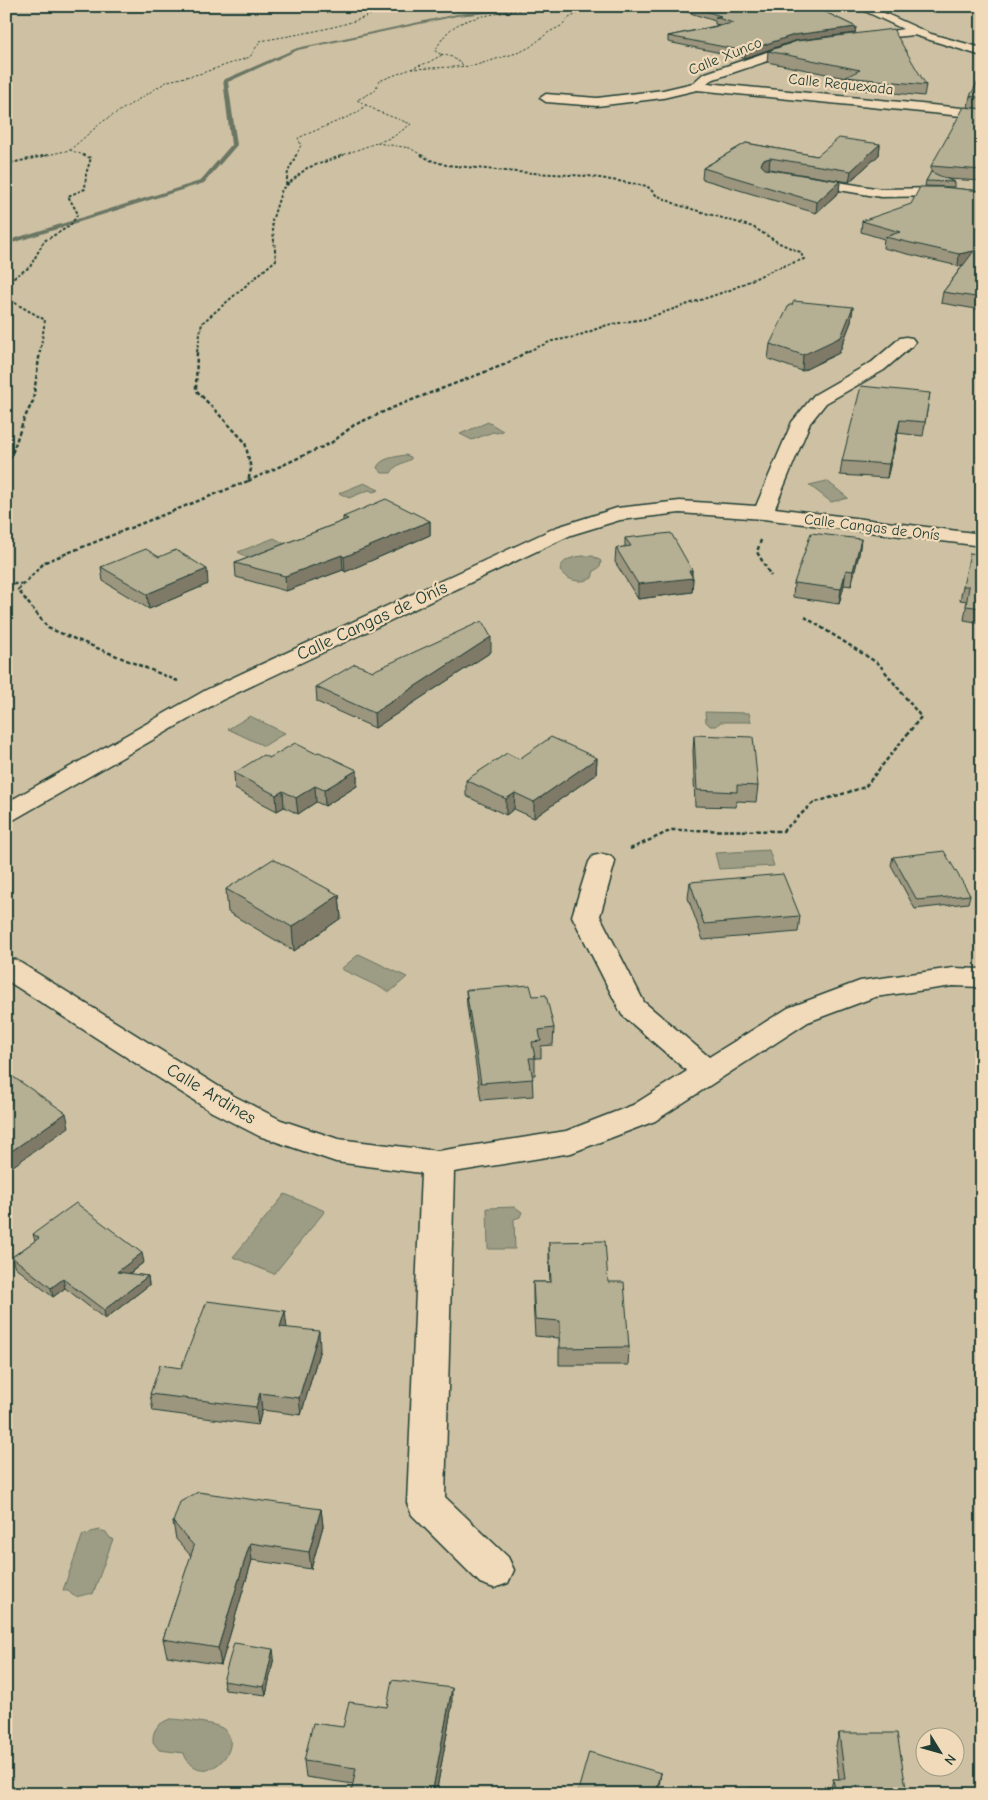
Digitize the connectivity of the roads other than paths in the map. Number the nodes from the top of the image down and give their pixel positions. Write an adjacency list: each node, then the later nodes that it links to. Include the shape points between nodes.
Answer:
1 (859, 6): 3 (street)
2 (880, 6): 6 (street, via 941,34)
3 (916, 32): 4 (street); 7 (street)
4 (850, 40)
5 (813, 44): 8 (street, Calle Xunco, via 794,47 707,77)
6 (982, 47)
7 (982, 52)
8 (697, 86): 9 (street, Calle Xunco, via 664,94 597,102); 10 (street, Calle Requexada)
9 (546, 98)
10 (982, 114)
11 (788, 178): 12 (street, via 882,193 941,192)
12 (982, 196)
13 (906, 342): 14 (street, via 878,366 820,399 801,422)
14 (767, 513): 15 (street, Calle Cangas de Onís); 16 (street, Calle Cangas de Onís, via 680,507 617,514 564,531 214,695)
15 (982, 540)
16 (6, 814)
17 (602, 862): 20 (street, via 586,916 632,1008)
18 (6, 967): 21 (street, Calle Ardines, via 223,1104 270,1128 336,1150)
19 (982, 978): 20 (street, Calle Ardines, via 952,977 870,988 798,1015)
20 (708, 1073): 21 (street, Calle Ardines, via 644,1113 571,1142)
21 (438, 1163): 22 (street, via 426,1503)
22 (494, 1570)

